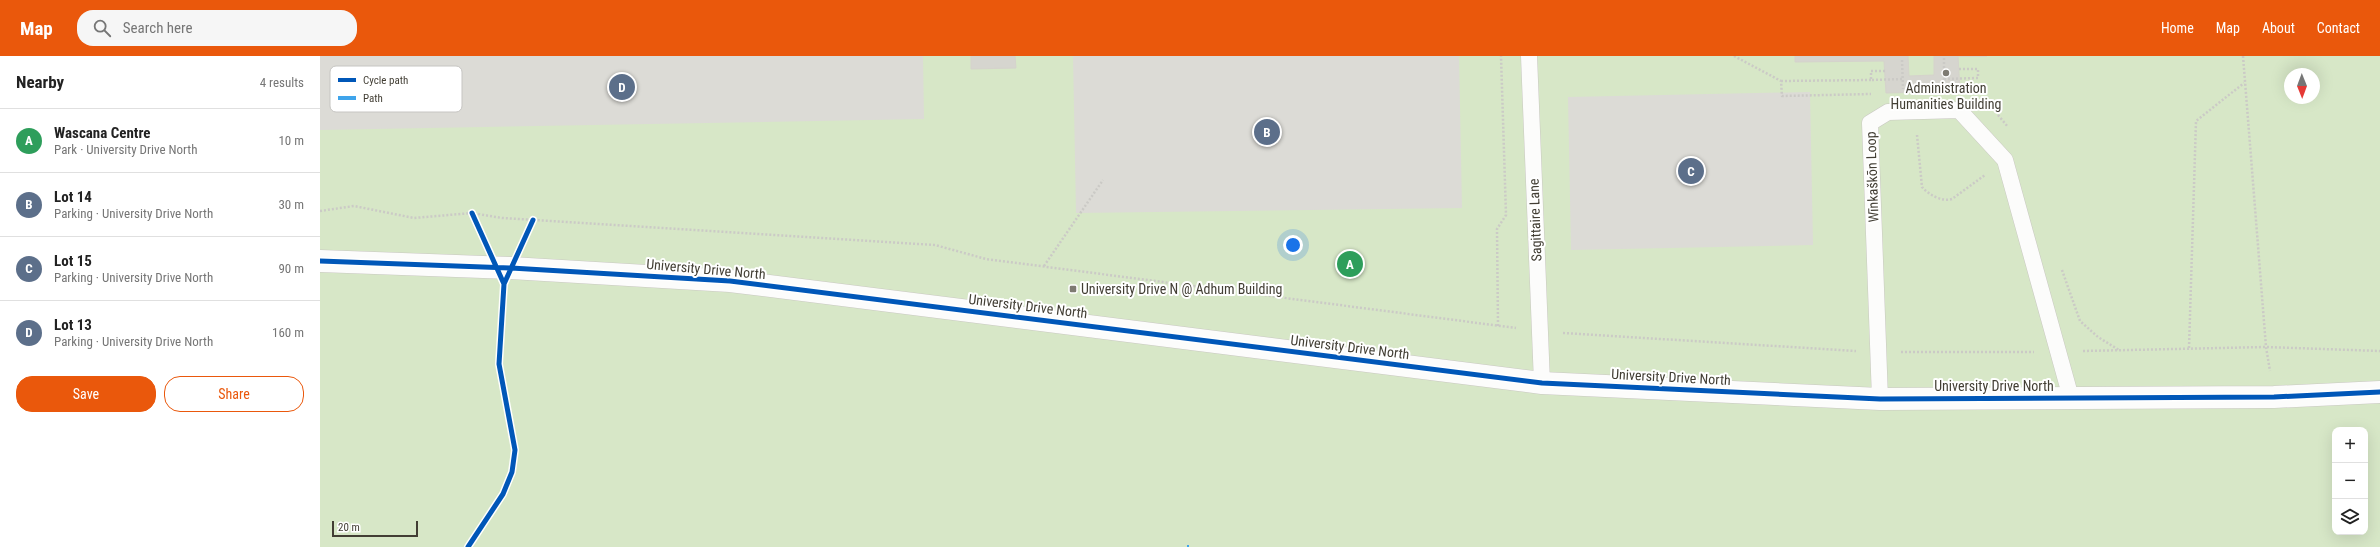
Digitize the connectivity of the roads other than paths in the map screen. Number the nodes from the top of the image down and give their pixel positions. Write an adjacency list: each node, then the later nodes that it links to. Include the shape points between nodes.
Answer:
1 (1530, 56): 3 (lane, Sagittaire Lane)
2 (320, 261): 3 (street, University Drive North, via 511,268 730,281)
3 (1542, 383): 6 (street, University Drive North)
4 (2380, 392): 5 (street, University Drive North, via 2274,397)
5 (2071, 398): 6 (street, University Drive North); 6 (lane, Wīnkaškōn Loop, via 2005,160 1959,110 1888,112 1870,123)
6 (1880, 399)

